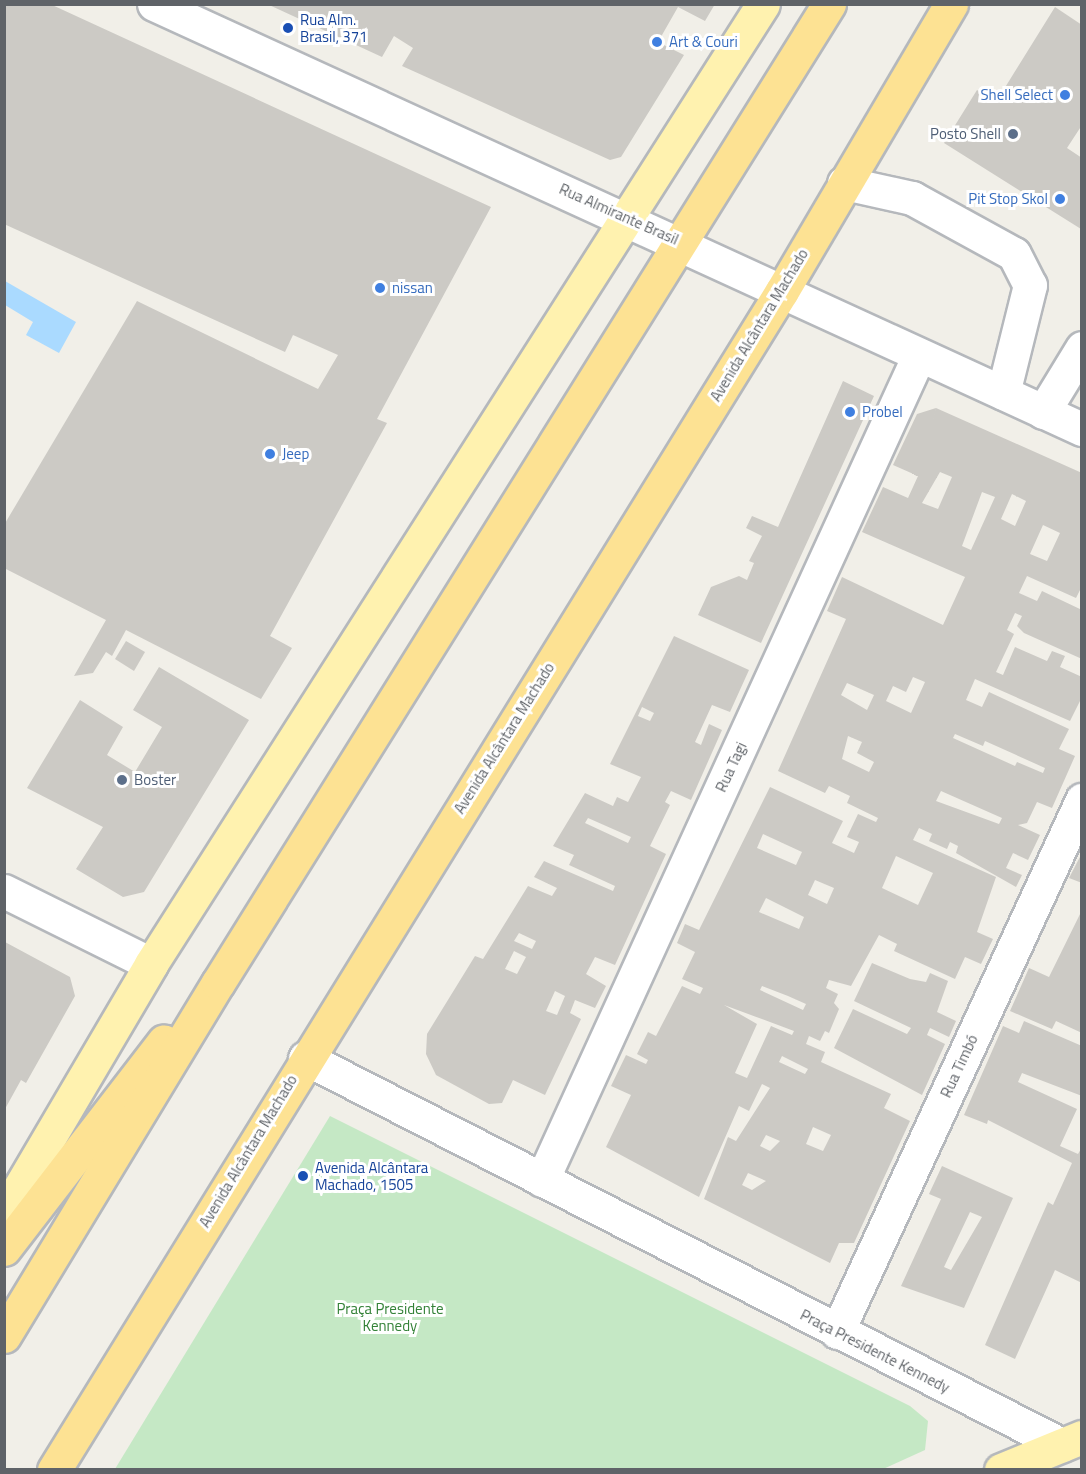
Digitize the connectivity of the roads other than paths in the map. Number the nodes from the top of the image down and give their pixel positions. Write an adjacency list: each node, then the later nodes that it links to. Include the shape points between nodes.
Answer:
1 (154, 4): 6 (street, Rua Almirante Brasil)
2 (763, 4): 6 (main road)
3 (829, 4): 7 (highway)
4 (951, 4): 5 (highway, Avenida Alcântara Machado)
5 (844, 183): 8 (highway, Avenida Alcântara Machado); 11 (street, via 912,198 1014,254 1030,285)
6 (626, 218): 7 (street, Rua Almirante Brasil); 16 (main road)
7 (682, 243): 8 (street, Rua Almirante Brasil); 17 (highway)
8 (782, 291): 10 (street, Rua Almirante Brasil); 18 (highway, Avenida Alcântara Machado)
9 (1082, 348): 12 (street)
10 (919, 355): 11 (street, Rua Almirante Brasil); 19 (street, Rua Tagi)
11 (1003, 393): 12 (street, Rua Almirante Brasil)
12 (1043, 412): 13 (street, Rua Almirante Brasil)
13 (1082, 429)
14 (1082, 800): 22 (street, Rua Timbó)
15 (4, 891): 16 (street)
16 (151, 964): 20 (main road)
17 (218, 982): 21 (highway, via 125,1087); 23 (highway)
18 (305, 1058): 19 (street, Praça Presidente Kennedy); 25 (highway, Avenida Alcântara Machado)
19 (542, 1180): 22 (street, Praça Presidente Kennedy)
20 (4, 1214)
21 (4, 1249)
22 (837, 1332): 24 (street, Praça Presidente Kennedy)
23 (4, 1336)
24 (1072, 1441): 26 (main road)
25 (54, 1470)
26 (1001, 1470)

